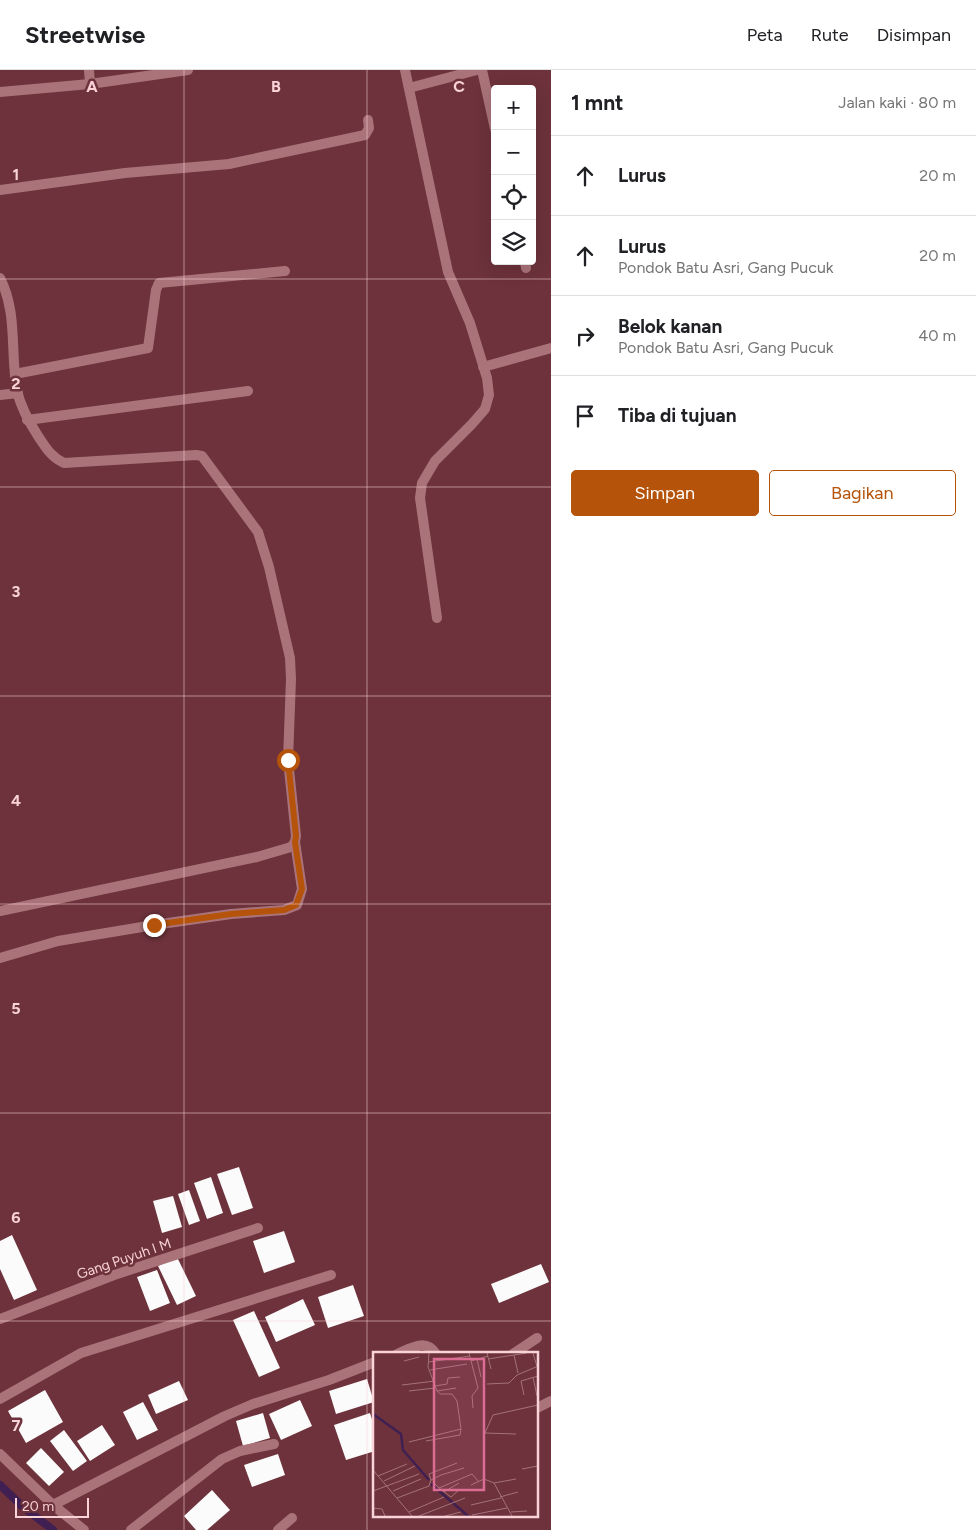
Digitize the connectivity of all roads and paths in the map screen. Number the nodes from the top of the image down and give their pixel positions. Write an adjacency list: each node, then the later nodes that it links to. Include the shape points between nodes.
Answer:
1 (89, 70): 6 (street)
2 (188, 70): 6 (street)
3 (405, 70): 7 (street)
4 (477, 70): 7 (street)
5 (482, 70): 9 (street)
6 (90, 84): 8 (street)
7 (409, 88): 17 (street, via 448,272 470,323)
8 (0, 92)
9 (491, 111)
10 (368, 120): 11 (street, via 365,136 258,159)
11 (0, 190)
12 (285, 270): 18 (street, via 159,283 148,348)
13 (0, 278): 14 (street)
14 (11, 310): 15 (street); 18 (street)
15 (0, 312)
16 (551, 348): 17 (street)
17 (483, 367): 23 (street, via 490,396 485,409 435,461 422,484 420,498)
18 (15, 374): 20 (street)
19 (248, 391): 22 (street)
20 (18, 393): 21 (street); 22 (street)
21 (0, 396)
22 (27, 420): 24 (street, via 50,455 64,463 202,456 258,532 270,567 290,658 288,760)
23 (437, 618)
24 (295, 842): 25 (street, via 284,850 257,857); 26 (street, via 302,889 296,905 284,910 231,914 58,941)
25 (0, 911)
26 (0, 958)
27 (258, 1228): 29 (street, Gang Puyuh I M, via 114,1275)
28 (331, 1275): 35 (street, via 81,1353)
29 (0, 1319)
30 (538, 1338): 33 (street)
31 (402, 1352): 32 (street, via 424,1344)
32 (434, 1352)
33 (516, 1352)
34 (373, 1363): 40 (street, via 225,1416)
35 (0, 1399)
36 (551, 1401): 37 (street)
37 (538, 1408)
38 (274, 1444): 43 (street, via 240,1451 222,1459)
39 (0, 1454): 40 (street)
40 (53, 1505): 42 (street)
41 (292, 1518): 44 (street)
42 (84, 1530)
43 (131, 1530)
44 (278, 1530)

